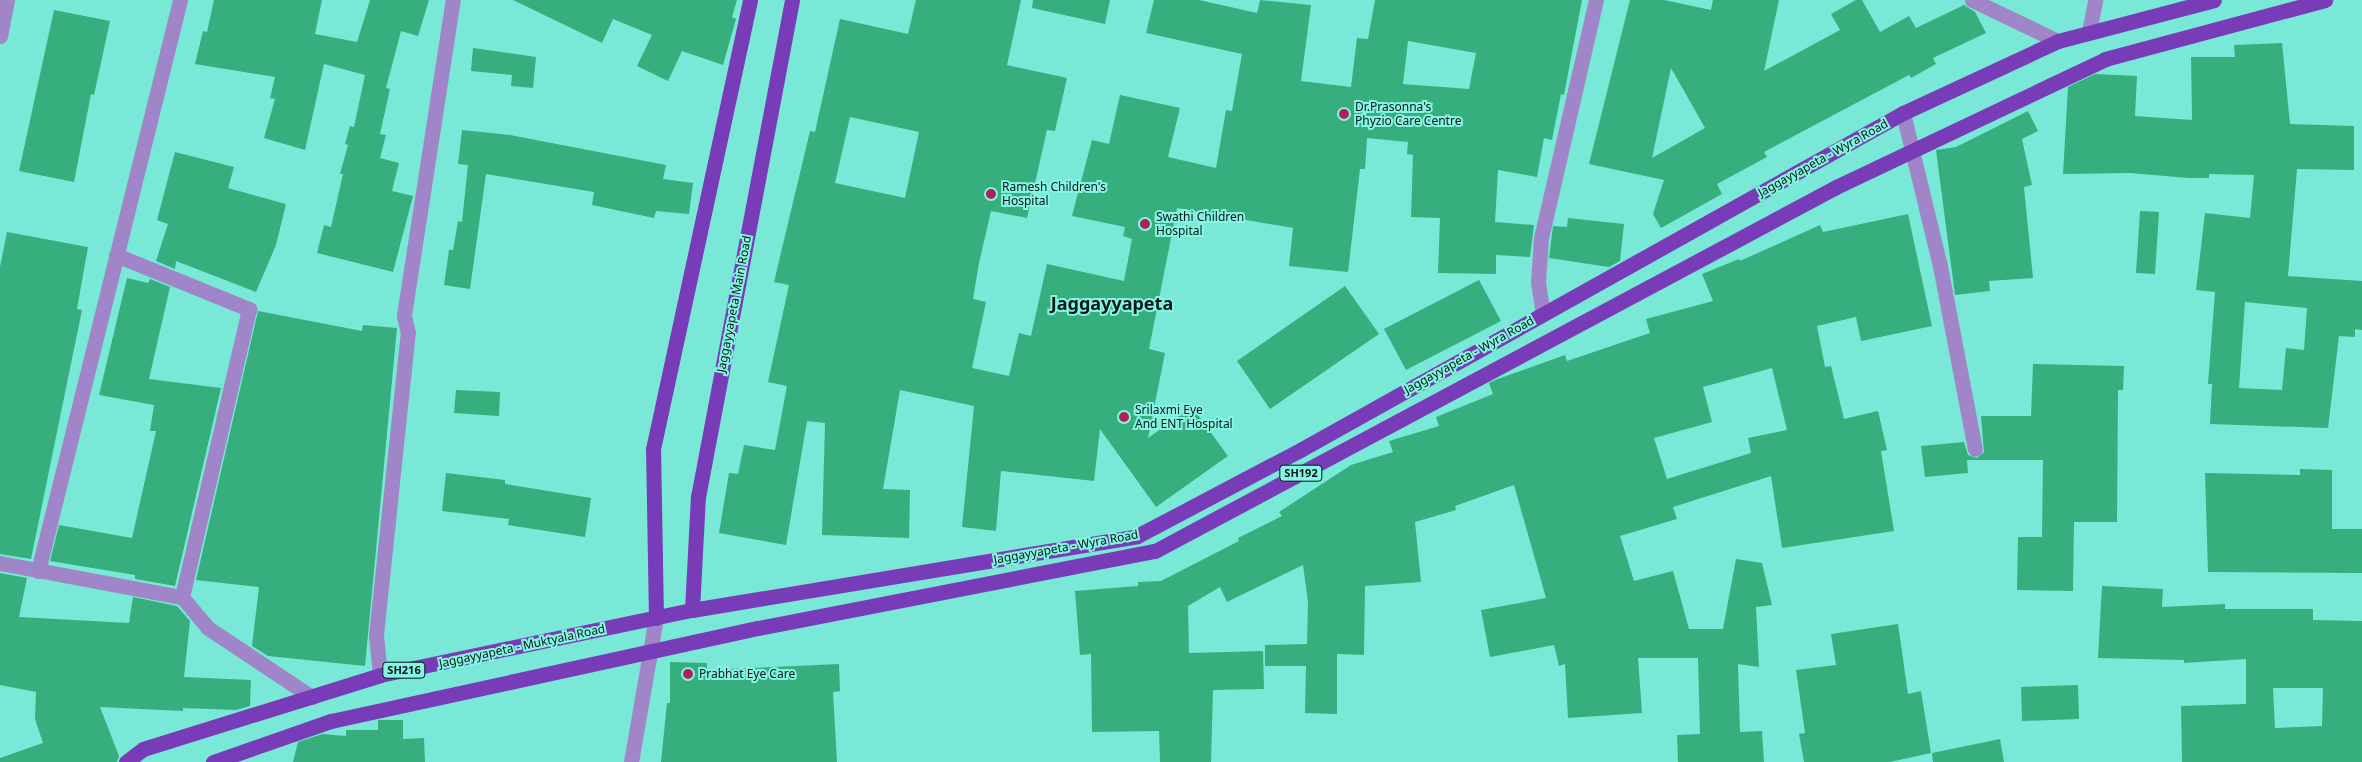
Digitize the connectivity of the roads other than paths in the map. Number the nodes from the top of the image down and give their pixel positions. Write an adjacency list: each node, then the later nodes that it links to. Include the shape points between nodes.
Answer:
1 (7, 0): 12 (street)
2 (180, 0): 16 (street)
3 (453, 0): 25 (street, via 404,315 408,333 376,635)
4 (750, 0): 23 (main road, via 653,449)
5 (792, 0): 22 (main road, Jaggayyapeta Main Road, via 698,497)
6 (1596, 0): 17 (street, via 1541,238 1538,283)
7 (1972, 0): 13 (street)
8 (2095, 0): 11 (street)
9 (2214, 0): 11 (main road, Jaggayyapeta - Wyra Road / SH192)
10 (2325, 0): 15 (main road, SH192, via 2105,59)
11 (2089, 32): 13 (main road, Jaggayyapeta - Wyra Road / SH192)
12 (0, 36)
13 (2058, 40): 14 (main road, Jaggayyapeta - Wyra Road / SH192)
14 (1903, 113): 15 (street); 17 (main road, Jaggayyapeta - Wyra Road / SH192)
15 (1912, 151): 18 (street, via 1940,266); 24 (main road, SH192, via 1836,187 1155,551)
16 (116, 255): 20 (street); 21 (street, via 249,310)
17 (1543, 314): 22 (main road, Jaggayyapeta - Wyra Road / SH192, via 1302,449 1137,536)
18 (1974, 449)
19 (0, 563): 20 (street)
20 (38, 571): 21 (street)
21 (182, 597): 26 (street, via 208,628)
22 (692, 610): 23 (main road, Jaggayyapeta - Muktyala Road / SH216)
23 (656, 618): 24 (street); 25 (main road, Jaggayyapeta - Muktyala Road / SH216)
24 (650, 652): 28 (main road, SH192, via 331,721); 29 (street)
25 (380, 675): 26 (main road, Jaggayyapeta - Muktyala Road / SH216)
26 (312, 697): 27 (main road, Jaggayyapeta - Muktyala Road / SH216, via 143,749)
27 (126, 762)
28 (213, 762)
29 (631, 762)

